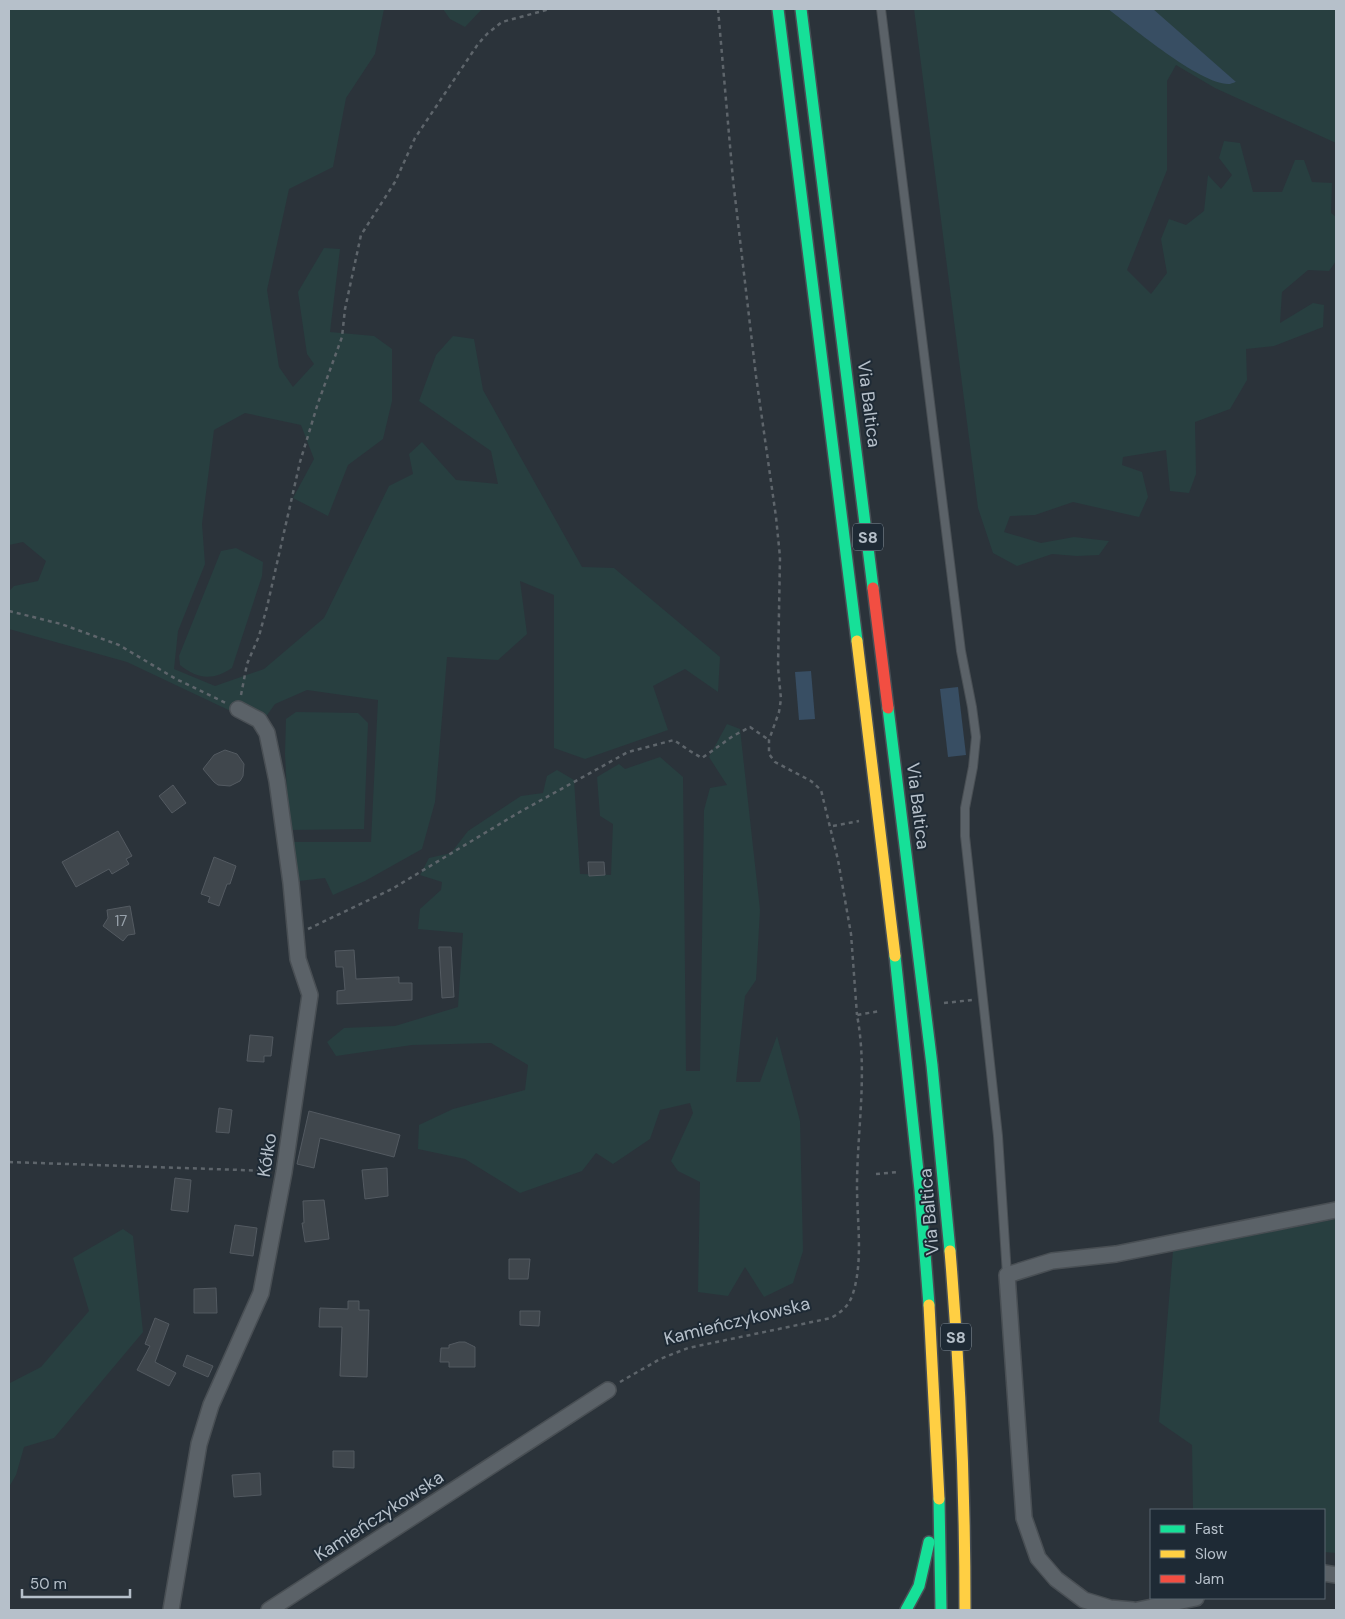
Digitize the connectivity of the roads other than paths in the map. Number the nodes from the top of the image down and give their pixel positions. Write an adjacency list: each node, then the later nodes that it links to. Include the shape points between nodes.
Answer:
1 (778, 9): 8 (highway, Via Baltica / S8, via 896,954 926,1256)
2 (802, 9): 14 (highway, Via Baltica / S8, via 932,1065 959,1382)
3 (880, 9): 6 (lane, via 960,652 976,737 965,808 965,836 998,1136)
4 (238, 709): 10 (street, Kółko, via 259,720 267,733 277,780 298,959 310,995 284,1172 261,1293 211,1404 200,1444)
5 (1336, 1210): 6 (street, via 1116,1254 1052,1261)
6 (1007, 1274): 15 (street, via 1024,1518 1038,1558 1056,1580 1084,1600 1110,1608)
7 (608, 1390): 11 (street, Kamieńczykowska)
8 (939, 1472): 12 (highway, via 926,1563 917,1591); 13 (highway, Via Baltica / S8)
9 (1191, 1599): 16 (street)
10 (171, 1610)
11 (269, 1610)
12 (906, 1610)
13 (941, 1610)
14 (965, 1610)
15 (1133, 1610)
16 (1138, 1610)

